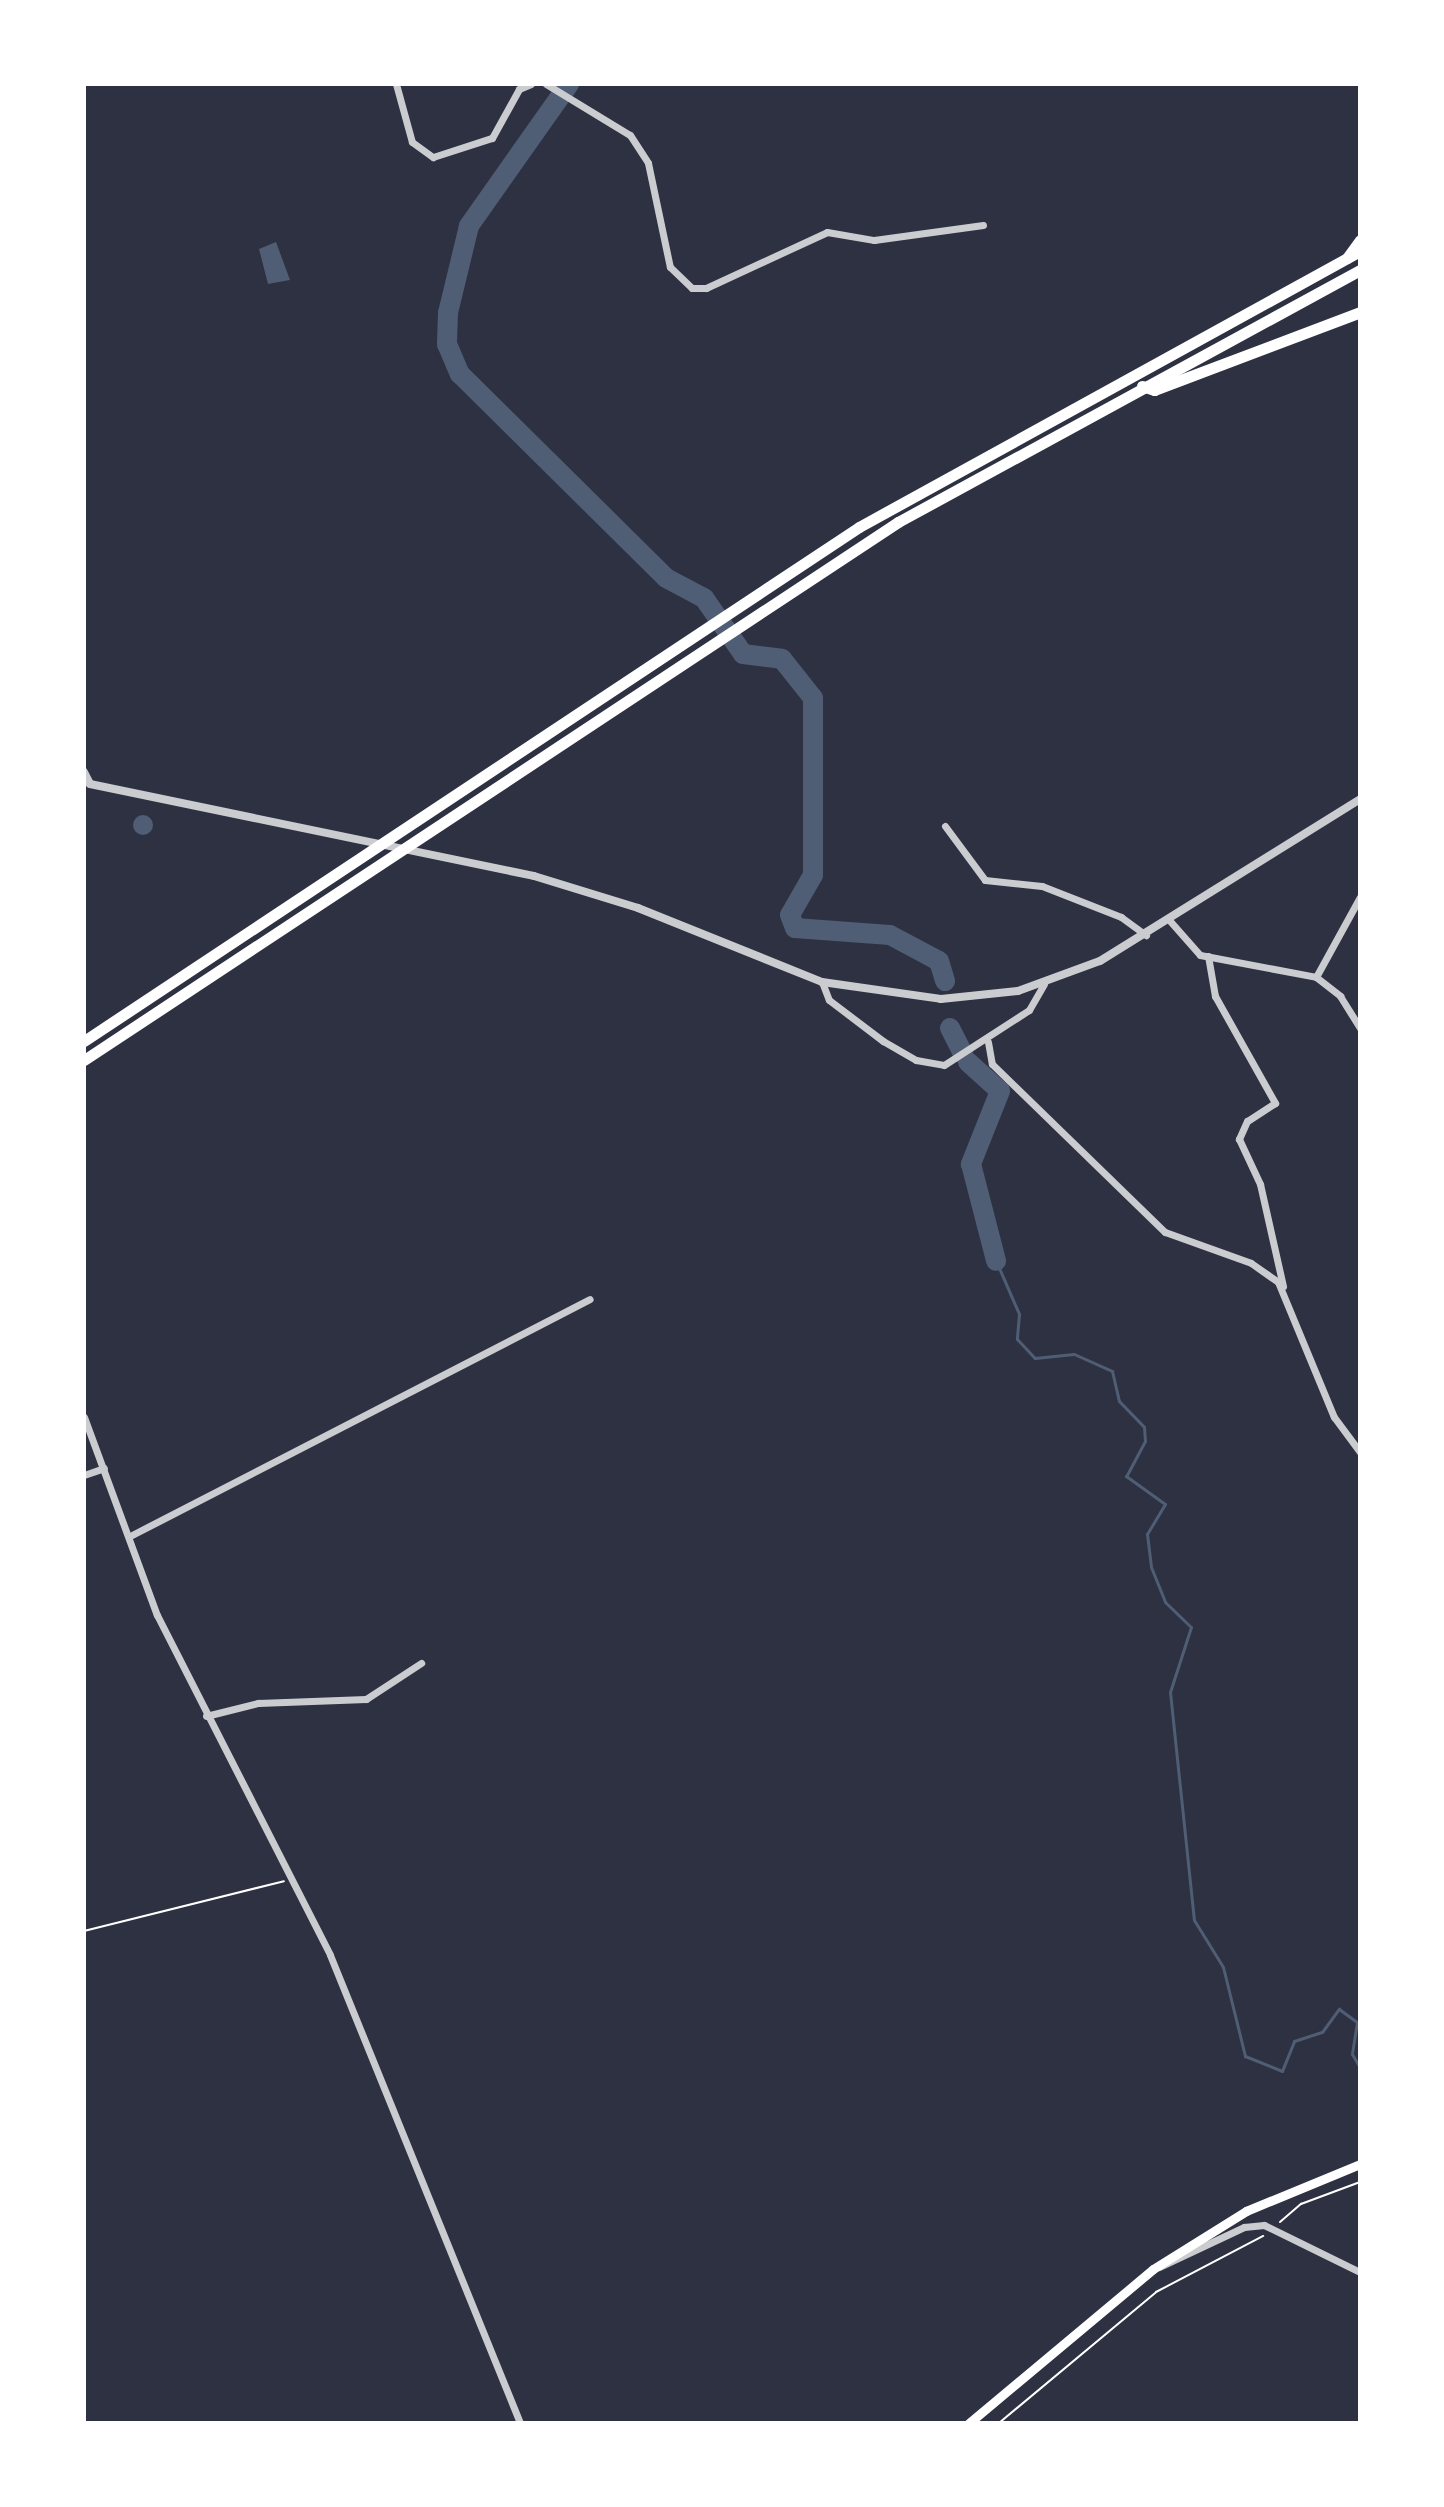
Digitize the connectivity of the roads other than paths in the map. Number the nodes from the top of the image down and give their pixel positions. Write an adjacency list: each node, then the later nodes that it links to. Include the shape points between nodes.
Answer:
1 (396, 84): 2 (street, via 412,142 433,157 492,138 519,89)
2 (531, 84)
3 (549, 85): 4 (street, via 618,125 640,150 670,267 692,288 706,288 827,232 874,240)
4 (983, 225)
5 (1360, 240): 7 (highway)
6 (1360, 251): 7 (highway)
7 (1346, 260): 24 (highway, via 1009,439 767,586)
8 (1360, 270): 10 (highway)
9 (1360, 312): 10 (highway, via 1154,390)
10 (1142, 386): 26 (highway, via 951,490)
11 (84, 772): 12 (street)
12 (90, 784): 13 (street); 21 (street, via 454,858 638,908)
13 (84, 793)
14 (1360, 799): 17 (street)
15 (945, 826): 18 (street, via 985,880 1042,886 1121,917)
16 (1360, 897): 20 (street)
17 (1170, 921): 18 (street); 19 (street, via 1191,949)
18 (1146, 935): 22 (street)
19 (1208, 956): 20 (street); 27 (street, via 1215,996 1275,1103 1247,1121 1239,1139 1260,1184)
20 (1316, 977): 23 (street, via 1340,996)
21 (822, 982): 22 (street, via 941,999); 25 (street, via 829,1000 916,1060 959,1061)
22 (1044, 984): 25 (street, via 1029,1010)
23 (1360, 1028)
24 (84, 1041)
25 (988, 1042): 27 (street, via 992,1064 1158,1226 1196,1249 1265,1270)
26 (84, 1060)
27 (1284, 1291): 30 (street, via 1334,1417)
28 (590, 1299): 33 (street)
29 (84, 1417): 31 (street)
30 (1360, 1452)
31 (104, 1468): 32 (street); 33 (street)
32 (84, 1475)
33 (130, 1536): 35 (street)
34 (421, 1663): 35 (street, via 366,1699 258,1703)
35 (206, 1716): 39 (street, via 293,1879)
36 (1360, 2164): 37 (main road, via 1246,2211)
37 (1153, 2269): 38 (street, via 1177,2264 1244,2227 1273,2228); 40 (main road)
38 (1360, 2272)
39 (520, 2423)
40 (969, 2423)

